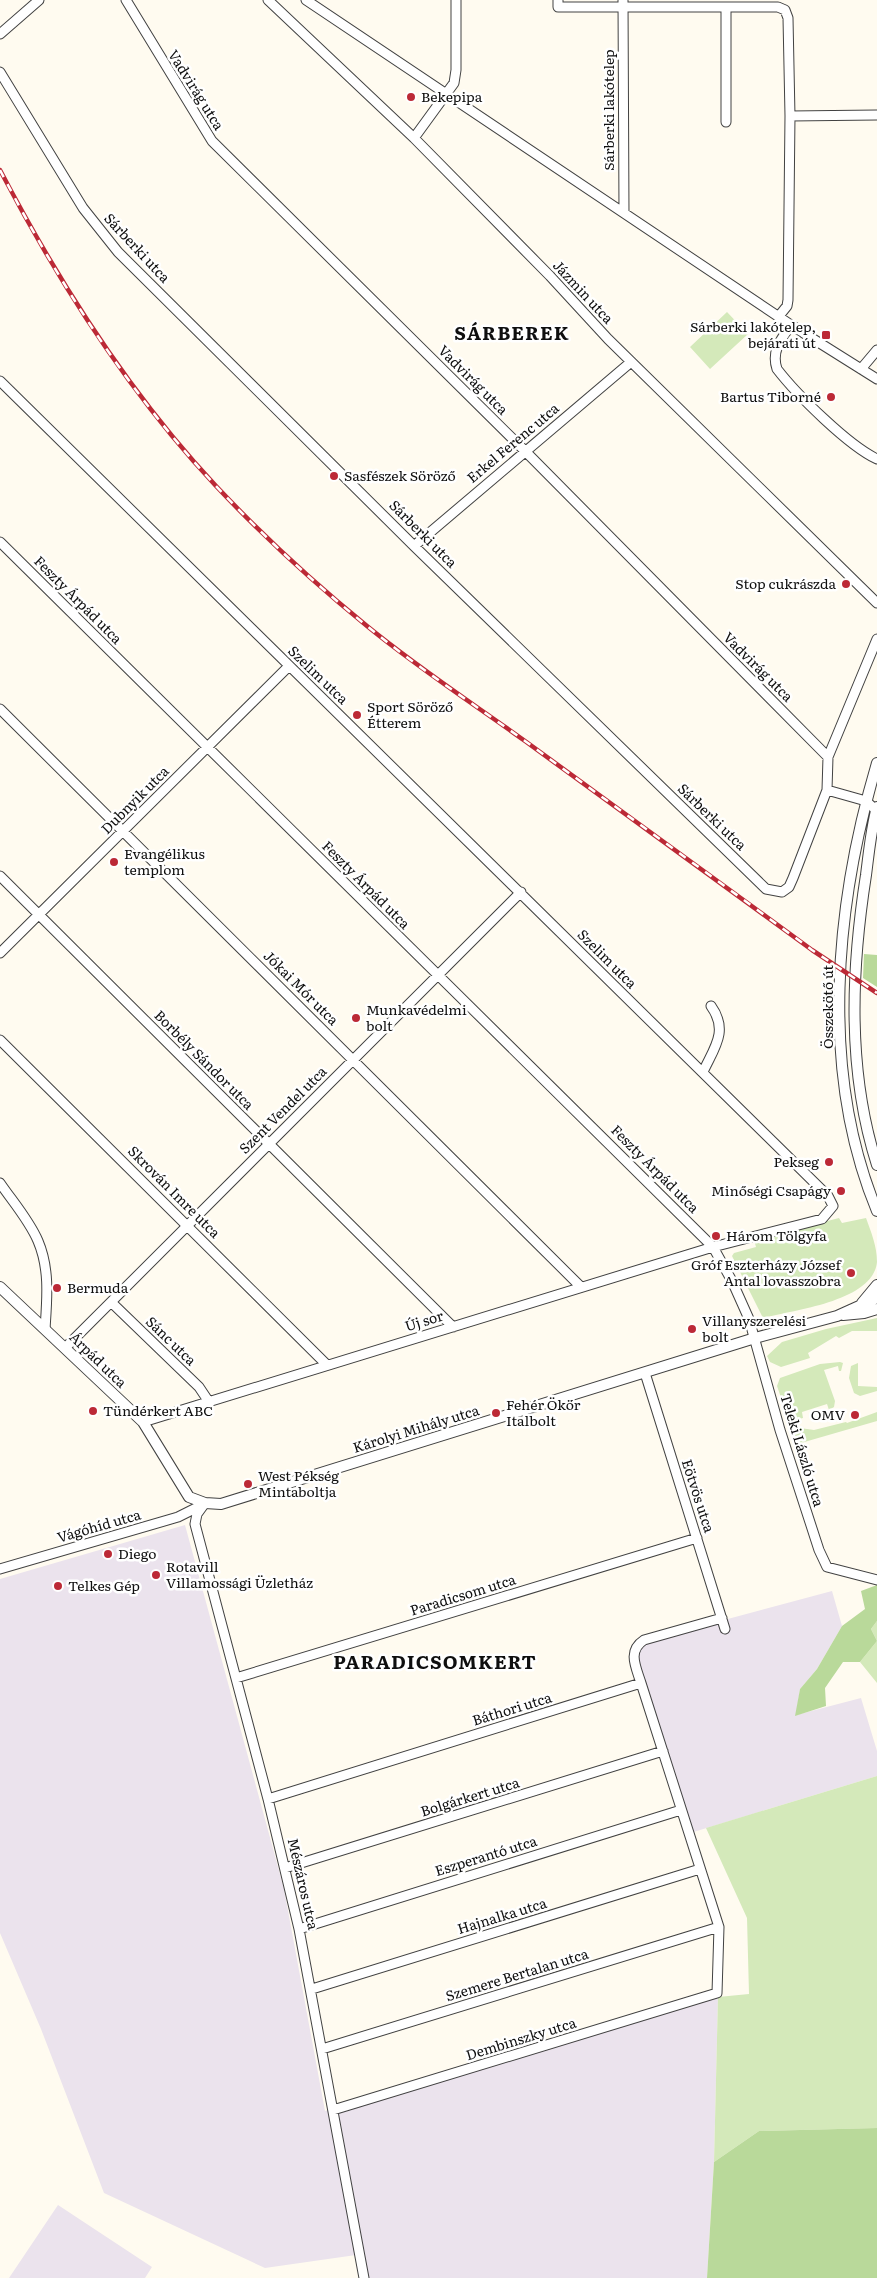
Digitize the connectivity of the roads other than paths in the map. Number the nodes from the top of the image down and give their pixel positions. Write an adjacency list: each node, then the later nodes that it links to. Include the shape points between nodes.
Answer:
1 (39, 0): 9 (street)
2 (126, 0): 24 (street, Vadvirág utca, via 212,141)
3 (268, 0): 15 (street, Jázmin utca)
4 (306, 0): 11 (street)
5 (456, 0): 11 (street, via 456,77)
6 (558, 0): 7 (street, via 558,7)
7 (623, 4): 8 (street); 16 (street, Sárberki lakótelep)
8 (726, 8): 13 (street, via 785,10 788,18); 14 (street)
9 (0, 34)
10 (0, 72): 27 (street, Sárberki utca, via 98,229 118,252)
11 (446, 95): 15 (street); 16 (street)
12 (877, 115): 13 (street)
13 (790, 116): 17 (street, via 788,300)
14 (726, 122)
15 (414, 138): 20 (street, Jázmin utca)
16 (624, 212): 17 (street)
17 (779, 316): 18 (street)
18 (791, 324): 21 (street); 25 (street, via 777,345 774,361 777,369 849,442)
19 (877, 350): 21 (street)
20 (631, 362): 24 (street, Erkel Ferenc utca); 28 (street, Jázmin utca)
21 (861, 368): 22 (street)
22 (877, 379)
23 (0, 381): 30 (street, Szelim utca)
24 (525, 451): 27 (street, Erkel Ferenc utca); 33 (street, Vadvirág utca)
25 (877, 459)
26 (0, 542): 32 (street, Feszty Árpád utca)
27 (414, 546): 35 (street, Sárberki utca, via 766,889 782,892 789,887)
28 (877, 603)
29 (877, 640): 33 (street)
30 (289, 666): 32 (street, Dubnyik utca); 40 (street, Szelim utca)
31 (0, 709): 38 (street, Jókai Mór utca)
32 (207, 747): 38 (street, Dubnyik utca); 43 (street, Feszty Árpád utca)
33 (828, 757): 35 (street)
34 (877, 764): 36 (street, Összekötő út)
35 (827, 790): 36 (street)
36 (866, 800): 37 (street, Összekötő út); 52 (street, Összekötő út, via 844,937 840,1008 843,1065 852,1128 862,1172)
37 (877, 810): 49 (street, Összekötő út, via 858,926 854,1003 858,1079)
38 (123, 831): 41 (street, Dubnyik utca); 46 (street, Jókai Mór utca)
39 (0, 876): 41 (street, Borbély Sándor utca)
40 (520, 892): 43 (street, Szent Vendel utca); 47 (street, Szelim utca)
41 (39, 915): 42 (street, Dubnyik utca); 48 (street, Borbély Sándor utca)
42 (0, 953)
43 (438, 975): 46 (street, Szent Vendel utca); 54 (street, Feszty Árpád utca)
44 (711, 1006): 47 (street, via 721,1026)
45 (0, 1040): 53 (street, Skrován Imre utca)
46 (353, 1060): 48 (street, Szent Vendel utca); 57 (street, Jókai Mór utca)
47 (703, 1072): 51 (street, Szelim utca, via 828,1196)
48 (269, 1144): 53 (street, Szent Vendel utca); 62 (street, Borbély Sándor utca)
49 (877, 1165)
50 (0, 1183): 63 (street, via 30,1226 45,1261)
51 (833, 1206): 54 (street, Új sor, via 822,1219)
52 (877, 1211)
53 (188, 1226): 59 (street, Szent Vendel utca); 66 (street, Skrován Imre utca)
54 (712, 1247): 57 (street, Új sor); 64 (street, Feszty Árpád utca, via 743,1303)
55 (877, 1285): 60 (street)
56 (0, 1287): 63 (street, Árpád utca)
57 (581, 1287): 62 (street, Új sor)
58 (877, 1298): 60 (street, Károlyi Mihály utca)
59 (111, 1302): 65 (street, Szent Vendel utca); 68 (street, Sánc utca, via 199,1387)
60 (863, 1308): 61 (street); 64 (street, Károlyi Mihály utca)
61 (877, 1311)
62 (452, 1327): 66 (street, Új sor)
63 (45, 1329): 65 (street, Árpád utca)
64 (754, 1338): 67 (street, Károlyi Mihály utca); 73 (street, Teleki László utca, via 780,1430 827,1567)
65 (65, 1348): 69 (street, Árpád utca)
66 (327, 1365): 68 (street, Új sor)
67 (645, 1373): 70 (street, Károlyi Mihály utca, via 238,1499 221,1504); 71 (street, Eötvös utca)
68 (209, 1402): 69 (street, Új sor)
69 (143, 1422): 70 (street, Árpád utca, via 189,1497)
70 (205, 1503): 72 (street, Vágóhíd utca, via 178,1517); 76 (street, Mészáros utca, via 195,1524)
71 (697, 1538): 74 (street, Eötvös utca); 76 (street, Paradicsom utca)
72 (0, 1569)
73 (877, 1580)
74 (722, 1618): 75 (street, Eötvös utca); 77 (street, via 636,1645 634,1659)
75 (725, 1629)
76 (236, 1678): 79 (street, Mészáros utca)
77 (641, 1683): 78 (street); 79 (street, Báthori utca)
78 (663, 1751): 80 (street); 81 (street, Bolgárkert utca)
79 (268, 1799): 81 (street, Mészáros utca)
80 (682, 1810): 82 (street); 84 (street, Eszperantó utca)
81 (285, 1868): 84 (street, Mészáros utca)
82 (700, 1869): 83 (street); 85 (street, Hajnalka utca)
83 (719, 1927): 86 (street, Szemere Bertalan utca); 87 (street, Dembinszky utca, via 717,1993)
84 (299, 1929): 85 (street, Mészáros utca)
85 (312, 1989): 86 (street, Mészáros utca)
86 (322, 2050): 87 (street, Mészáros utca)
87 (333, 2110): 88 (street, Mészáros utca)
88 (364, 2278)

